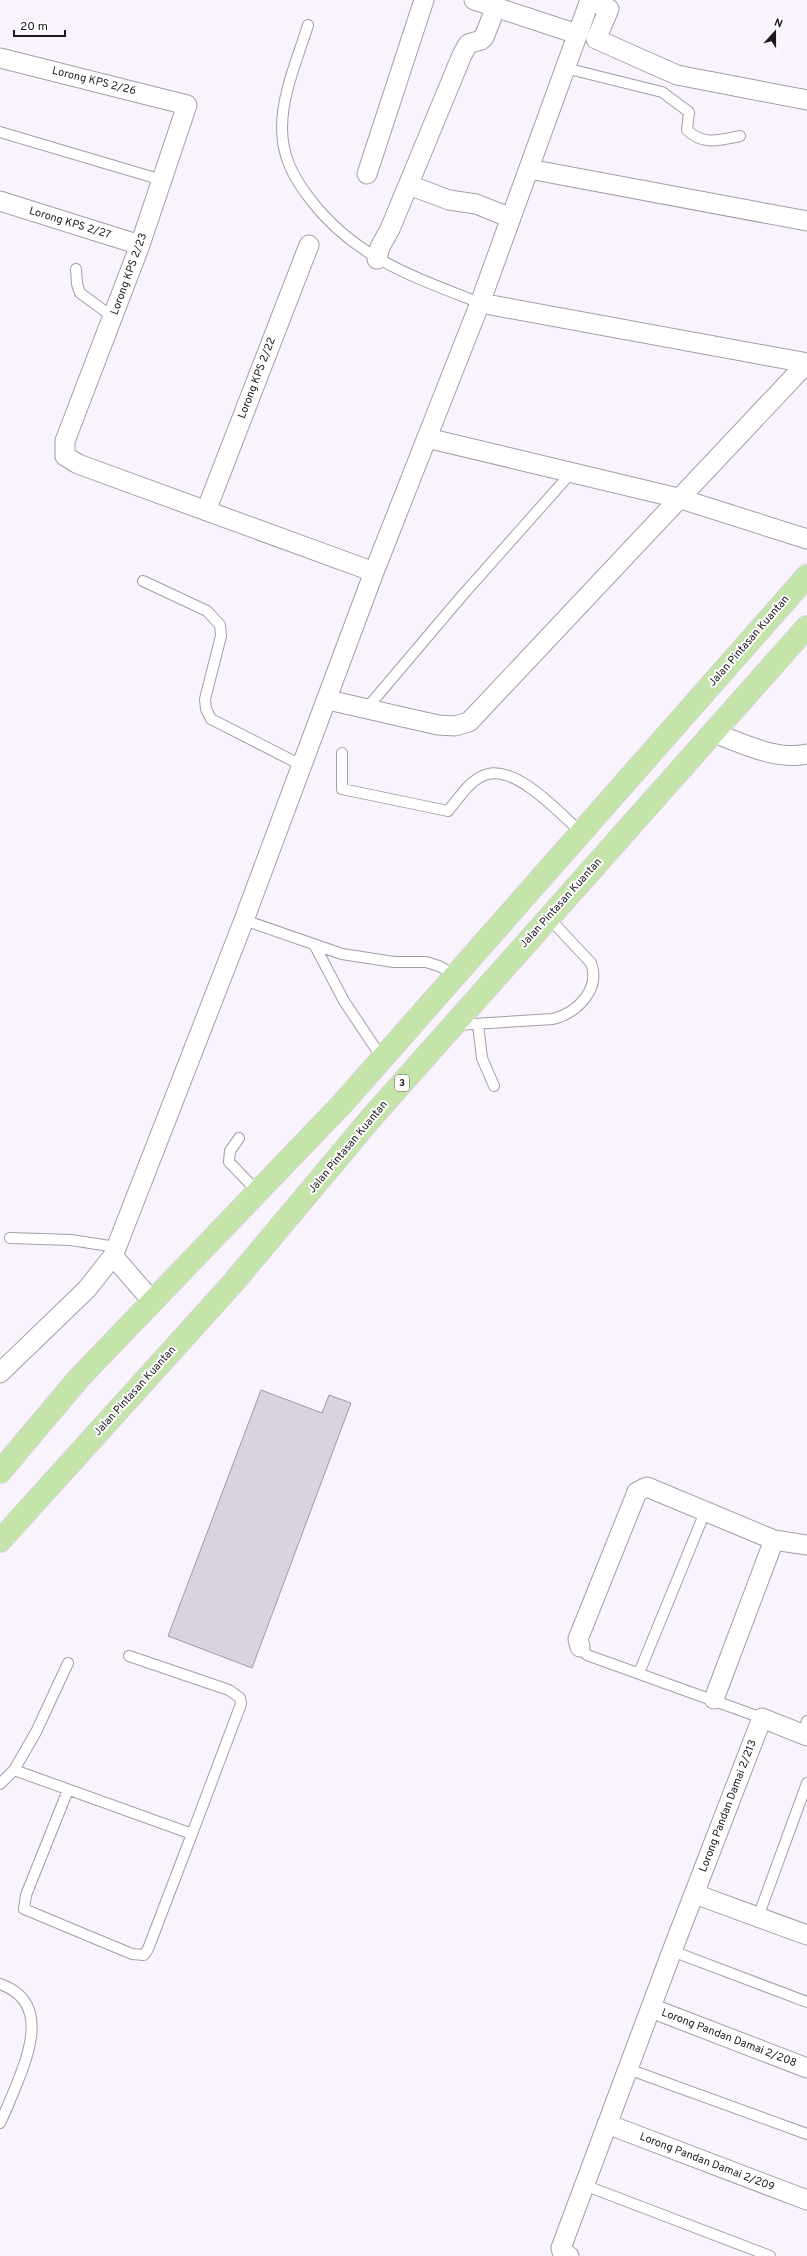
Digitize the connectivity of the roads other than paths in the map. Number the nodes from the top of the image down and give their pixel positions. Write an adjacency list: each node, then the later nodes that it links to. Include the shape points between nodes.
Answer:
1 (424, 0): 14 (street)
2 (475, 0): 4 (street)
3 (590, 0): 6 (street); 9 (street, via 609,9 596,39 677,75)
4 (496, 7): 6 (street); 16 (street, via 484,37 468,44 462,55)
5 (308, 25): 22 (lane, via 286,96 282,126 282,144 289,169 322,215 346,238)
6 (577, 34): 8 (street)
7 (0, 58): 10 (street, Lorong KPS 2/26)
8 (566, 68): 12 (lane, via 662,92 689,112 687,130 696,138 717,141); 13 (street)
9 (807, 100)
10 (187, 105): 15 (street, Lorong KPS 2/23)
11 (0, 132): 15 (lane)
12 (740, 136)
13 (529, 169): 18 (street); 19 (street)
14 (367, 174)
15 (162, 180): 20 (street, Lorong KPS 2/23)
16 (409, 185): 18 (street, via 449,200 476,204); 22 (street, via 380,247)
17 (0, 201): 20 (street, Lorong KPS 2/27)
18 (511, 218): 24 (street)
19 (807, 221)
20 (140, 245): 25 (street, Lorong KPS 2/23)
21 (309, 245): 30 (street, Lorong KPS 2/22)
22 (377, 259): 24 (lane, via 404,273)
23 (76, 269): 25 (lane, via 80,293)
24 (480, 303): 26 (street); 27 (street)
25 (113, 317): 30 (street, Lorong KPS 2/23, via 65,440 65,456 78,464)
26 (807, 363): 29 (street)
27 (427, 438): 28 (street); 32 (street)
28 (572, 473): 29 (street); 37 (lane, via 461,597)
29 (678, 498): 31 (street); 37 (street, via 469,722 455,726 438,725)
30 (206, 511): 32 (street)
31 (807, 538)
32 (374, 572): 36 (street)
33 (807, 576): 42 (highway, Jalan Pintasan Kuantan)
34 (143, 581): 41 (lane, via 207,611 220,625 222,636 205,699 211,719)
35 (807, 627): 38 (highway, Jalan Pintasan Kuantan / 3)
36 (328, 700): 37 (street); 41 (street)
37 (367, 708)
38 (714, 733): 40 (street, via 762,751 799,756); 43 (highway, Jalan Pintasan Kuantan / 3)
39 (342, 754): 42 (lane, via 342,789 448,811 473,782 487,774 497,773 525,783)
40 (807, 754)
41 (303, 766): 44 (street)
42 (581, 832): 46 (highway, Jalan Pintasan Kuantan)
43 (548, 917): 47 (lane, via 591,963 594,973 586,997 574,1010 558,1018); 48 (highway, Jalan Pintasan Kuantan / 3)
44 (244, 920): 45 (lane); 54 (street)
45 (314, 946): 46 (lane, via 367,958 426,962); 49 (lane, via 344,1000)
46 (456, 975): 49 (highway, Jalan Pintasan Kuantan)
47 (478, 1024): 48 (lane); 50 (lane, via 482,1058)
48 (453, 1025): 60 (highway, Jalan Pintasan Kuantan / 3, via 372,1117 233,1284)
49 (382, 1058): 52 (highway, Jalan Pintasan Kuantan)
50 (494, 1086)
51 (239, 1138): 52 (lane, via 230,1152 229,1162)
52 (258, 1192): 55 (highway, Jalan Pintasan Kuantan)
53 (10, 1238): 54 (lane, via 71,1240)
54 (114, 1251): 55 (street); 56 (street, via 87,1289)
55 (152, 1301): 57 (highway, Jalan Pintasan Kuantan, via 79,1378)
56 (0, 1373)
57 (0, 1472)
58 (705, 1512): 59 (street); 62 (street, via 647,1488 637,1492 578,1639); 65 (lane)
59 (774, 1540): 61 (street); 66 (street)
60 (0, 1541)
61 (807, 1544)
62 (580, 1647): 65 (lane, via 587,1654)
63 (129, 1656): 73 (lane, via 229,1690 240,1698 241,1704)
64 (68, 1662): 69 (lane, via 36,1732)
65 (639, 1673): 66 (lane)
66 (714, 1699): 67 (lane)
67 (762, 1718): 68 (street); 74 (street, Lorong Pandan Damai 2/213)
68 (805, 1730)
69 (14, 1770): 71 (lane); 72 (lane)
70 (807, 1783): 75 (lane)
71 (0, 1784)
72 (68, 1790): 73 (lane); 73 (lane, via 26,1895 24,1909 132,1954 144,1955 148,1949)
73 (192, 1834)
74 (695, 1894): 75 (street); 77 (street, Lorong Pandan Damai 2/213)
75 (758, 1917): 76 (street)
76 (807, 1935)
77 (672, 1951): 79 (lane); 80 (street, Lorong Pandan Damai 2/213)
78 (0, 1984): 83 (lane, via 21,1994 28,2005 32,2024 31,2043 25,2064)
79 (807, 2002)
80 (651, 2008): 81 (street, Lorong Pandan Damai 2/208); 82 (street, Lorong Pandan Damai 2/213)
81 (807, 2068)
82 (628, 2069): 84 (street, Lorong Pandan Damai 2/213); 85 (lane)
83 (0, 2123)
84 (607, 2124): 86 (street, Lorong Pandan Damai 2/213); 87 (street, Lorong Pandan Damai 2/209)
85 (807, 2134)
86 (584, 2185): 88 (street, Lorong Pandan Damai 2/213, via 561,2248); 89 (lane)
87 (807, 2200)
88 (565, 2254)
89 (770, 2256)

